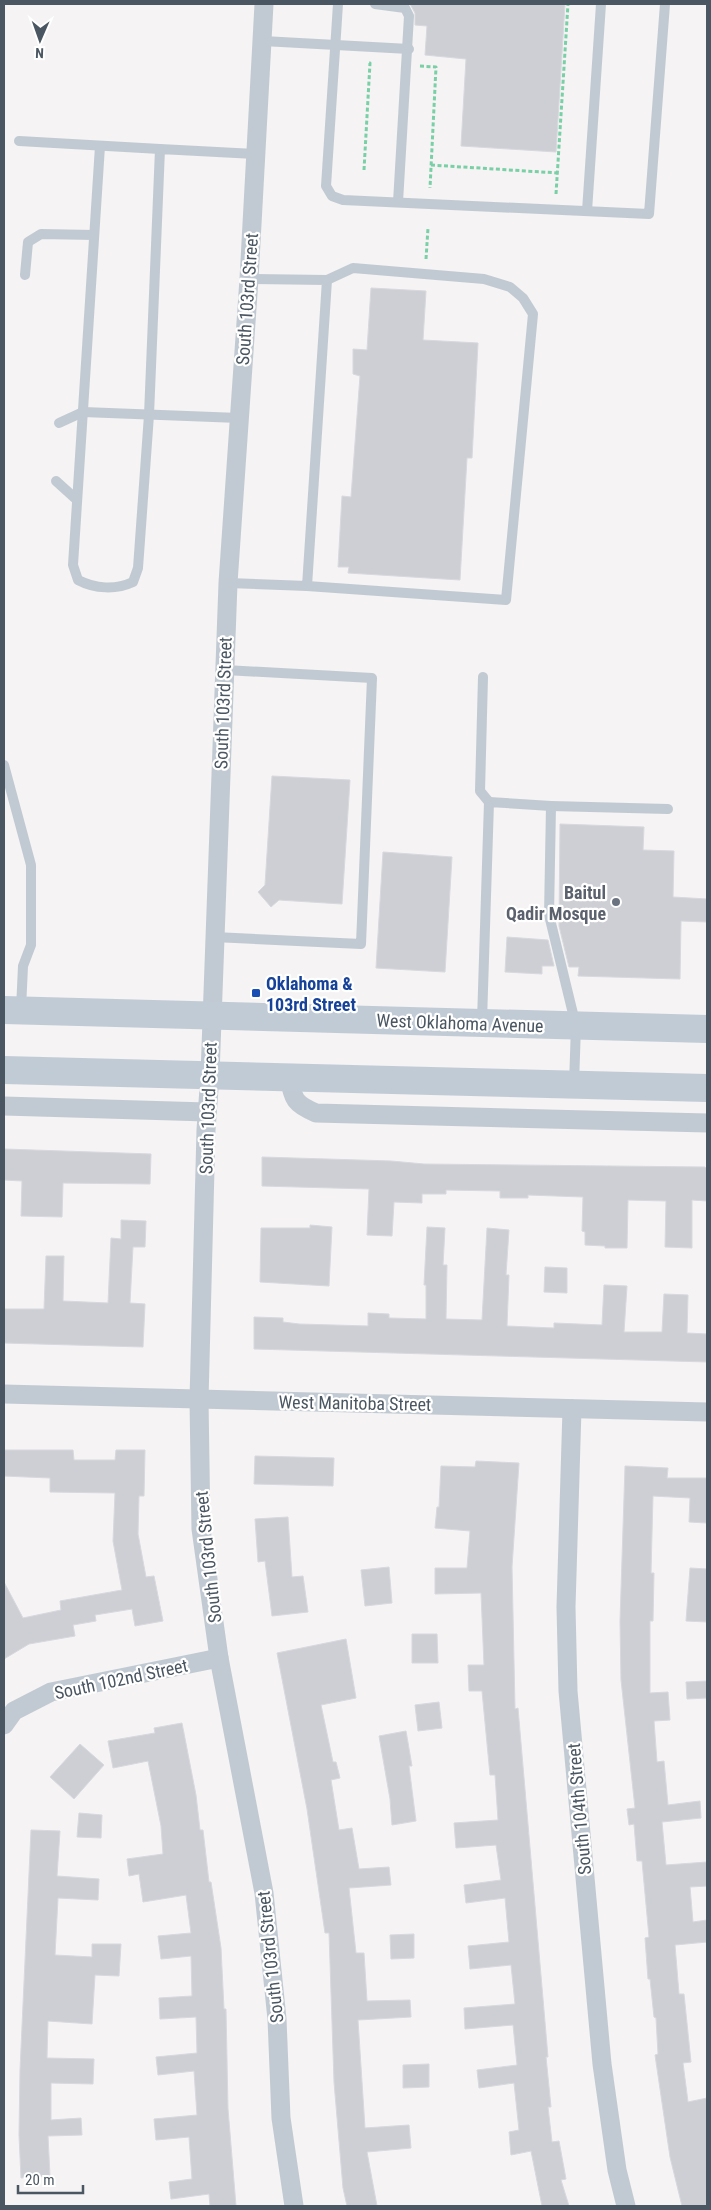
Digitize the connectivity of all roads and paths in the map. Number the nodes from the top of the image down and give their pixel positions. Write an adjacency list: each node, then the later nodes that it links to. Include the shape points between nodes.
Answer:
1 (264, 4): 7 (street, South 103rd Street)
2 (338, 4): 8 (lane)
3 (375, 4): 9 (lane, via 405,8 410,16)
4 (568, 4): 19 (path)
5 (600, 4): 23 (lane)
6 (665, 4): 23 (lane, via 649,214)
7 (263, 41): 8 (lane); 16 (street, South 103rd Street)
8 (336, 44): 9 (lane); 10 (lane)
9 (409, 49): 12 (lane)
10 (335, 61): 11 (path); 21 (lane, via 326,186 332,196 343,200)
11 (370, 63): 12 (path); 18 (path)
12 (408, 65): 17 (path, via 436,67); 21 (lane)
13 (19, 141): 14 (lane)
14 (100, 146): 15 (lane); 25 (lane)
15 (160, 149): 16 (lane); 31 (lane)
16 (255, 154): 28 (street, South 103rd Street)
17 (431, 165): 19 (path); 20 (path)
18 (364, 170)
19 (558, 173): 22 (path)
20 (430, 188)
21 (398, 202): 22 (lane)
22 (555, 210): 23 (lane)
23 (587, 211)
24 (428, 228): 26 (path)
25 (94, 235): 27 (lane, via 41,234 28,242); 30 (lane)
26 (426, 260)
27 (25, 274)
28 (249, 280): 29 (lane); 32 (street, South 103rd Street)
29 (327, 280): 37 (lane); 37 (lane, via 353,268 484,279 510,287 523,298 533,314 506,600)
30 (83, 412): 31 (lane); 33 (lane); 35 (lane)
31 (150, 415): 32 (lane); 35 (lane, via 138,568 133,582 121,587 88,585 78,580 73,565)
32 (239, 418): 36 (street, South 103rd Street)
33 (59, 423)
34 (56, 481): 35 (lane)
35 (78, 500)
36 (228, 583): 37 (lane); 38 (street, South 103rd Street)
37 (307, 586)
38 (225, 670): 44 (street, South 103rd Street); 44 (lane, via 372,678 360,944)
39 (483, 677): 41 (lane, via 480,792)
40 (4, 765): 45 (lane, via 31,866 31,945)
41 (489, 802): 42 (lane); 47 (lane)
42 (551, 806): 43 (lane); 48 (lane, via 549,915)
43 (668, 809)
44 (214, 936): 46 (street, South 103rd Street)
45 (12, 1010): 46 (main road, West Oklahoma Avenue)
46 (211, 1016): 47 (main road, West Oklahoma Avenue); 51 (street, South 103rd Street)
47 (482, 1023): 48 (main road, West Oklahoma Avenue)
48 (576, 1026): 49 (main road, West Oklahoma Avenue); 53 (lane)
49 (707, 1029)
50 (4, 1070): 51 (main road)
51 (210, 1075): 52 (main road); 56 (street, South 103rd Street)
52 (289, 1078): 53 (main road); 57 (street, via 292,1094 299,1106 316,1112)
53 (574, 1085): 54 (main road)
54 (707, 1088)
55 (4, 1106): 56 (street)
56 (207, 1112): 59 (street, South 103rd Street)
57 (707, 1123)
58 (4, 1394): 59 (street, West Manitoba Street)
59 (199, 1400): 60 (street, West Manitoba Street); 62 (street, South 103rd Street, via 201,1529)
60 (572, 1409): 61 (street, West Manitoba Street); 65 (street, South 104th Street, via 566,1607 568,1691 602,2064 617,2170)
61 (707, 1412)
62 (219, 1658): 63 (street, South 102nd Street, via 51,1692 14,1711); 64 (street, South 103rd Street, via 264,1894 277,2019 281,2118)
63 (4, 1725)
64 (294, 2206)
65 (626, 2206)

